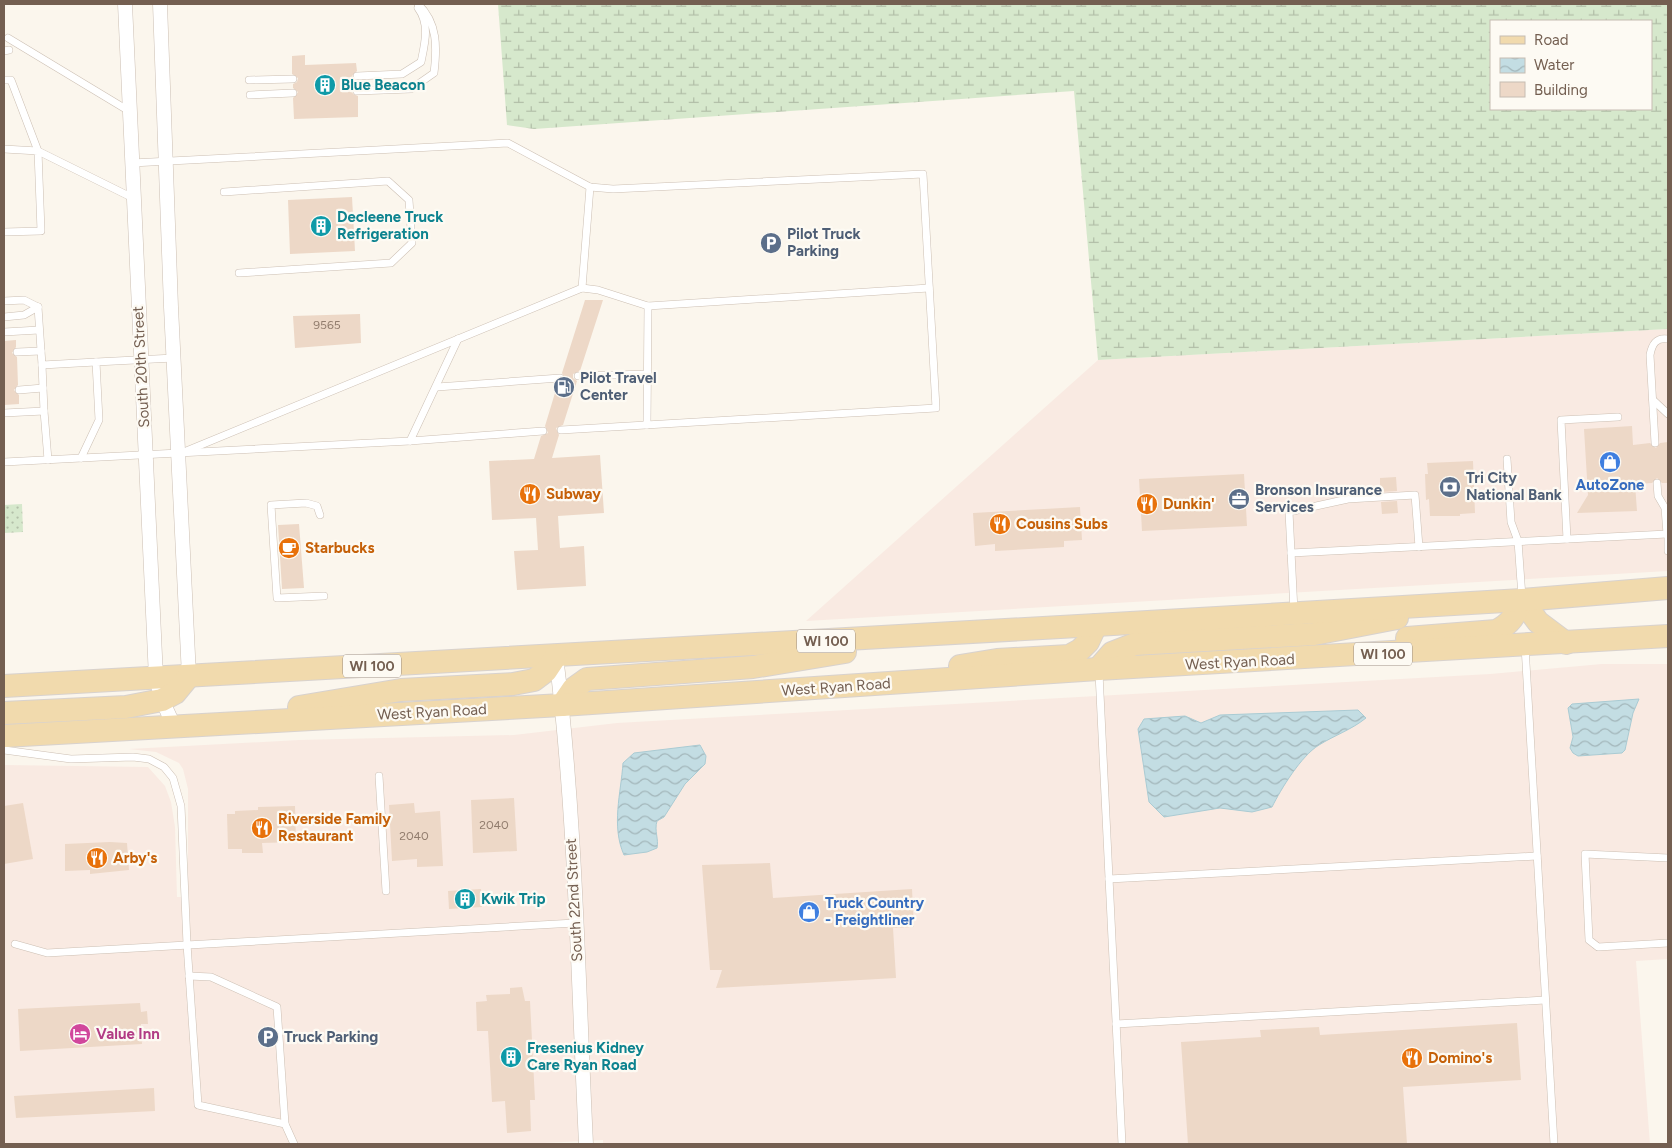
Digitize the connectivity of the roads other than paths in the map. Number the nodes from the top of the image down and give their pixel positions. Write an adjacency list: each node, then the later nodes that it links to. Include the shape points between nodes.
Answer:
1 (125, 4): 13 (street, South 20th Street)
2 (160, 4): 16 (street)
3 (414, 4): 6 (lane, via 424,16 426,36 421,62 402,74)
4 (418, 4): 10 (lane, via 428,13 437,44 434,73 411,89)
5 (8, 38): 13 (lane)
6 (357, 76)
7 (293, 79): 9 (lane)
8 (4, 80): 15 (lane, via 10,80)
9 (249, 80)
10 (357, 91)
11 (293, 93): 12 (lane)
12 (250, 95)
13 (129, 111): 17 (street, South 20th Street)
14 (4, 149): 15 (lane)
15 (38, 151): 20 (lane); 21 (lane, via 41,231)
16 (167, 162): 17 (lane); 18 (lane, via 508,143); 35 (street)
17 (132, 163): 20 (street, South 20th Street)
18 (590, 187): 23 (lane); 24 (lane, via 613,189 923,174)
19 (224, 192): 22 (lane, via 388,181 409,200 412,243 391,263)
20 (133, 198): 36 (street, South 20th Street)
21 (4, 232)
22 (239, 273)
23 (582, 288): 26 (lane); 31 (lane)
24 (929, 288): 26 (lane); 50 (lane, via 936,408)
25 (4, 301): 27 (lane, via 24,300)
26 (648, 306): 39 (lane)
27 (38, 307): 28 (lane, via 24,315); 29 (lane)
28 (4, 317)
29 (39, 330): 30 (lane); 33 (lane)
30 (4, 332)
31 (458, 339): 42 (lane); 55 (lane)
32 (1668, 339): 45 (lane, via 1658,340 1651,348)
33 (41, 351): 34 (lane); 38 (lane)
34 (17, 352)
35 (174, 358): 36 (lane); 55 (street)
36 (140, 359): 37 (lane); 56 (street, South 20th Street)
37 (96, 362): 38 (lane); 57 (lane, via 99,420)
38 (42, 365): 43 (lane)
39 (648, 374): 40 (lane); 50 (lane)
40 (578, 376)
41 (560, 378): 42 (lane)
42 (437, 387): 53 (lane)
43 (43, 388): 44 (lane); 46 (lane)
44 (18, 390)
45 (1653, 400): 48 (lane); 54 (lane)
46 (44, 411): 47 (lane); 59 (lane)
47 (4, 413)
48 (1668, 414)
49 (1618, 417): 65 (lane, via 1561,420)
50 (647, 425): 51 (lane)
51 (561, 430)
52 (543, 431): 53 (lane)
53 (410, 441): 55 (lane)
54 (1654, 443)
55 (179, 454): 56 (lane); 83 (street)
56 (146, 455): 57 (lane); 84 (street, South 20th Street)
57 (81, 458): 59 (lane)
58 (1507, 459): 66 (lane, via 1511,522)
59 (48, 460): 60 (lane)
60 (4, 462)
61 (1657, 483): 62 (lane, via 1658,496)
62 (1667, 506): 64 (lane)
63 (320, 515): 71 (lane, via 317,506 306,503 271,505 277,598)
64 (1668, 533): 65 (lane); 68 (lane)
65 (1567, 539): 66 (lane)
66 (1518, 541): 67 (lane); 72 (lane)
67 (1419, 547): 69 (lane); 69 (lane, via 1415,496 1348,499 1289,512)
68 (1668, 551)
69 (1291, 553): 74 (lane)
70 (1668, 588): 72 (main road, WI 100)
71 (324, 596)
72 (1522, 600): 73 (main road, WI 100); 78 (main road, via 1538,622); 81 (main road, via 1514,617 1496,631 1399,639)
73 (1443, 605): 74 (main road, WI 100); 82 (main road, via 1384,622 1314,634 1135,644 1112,654)
74 (1294, 614): 75 (main road, WI 100)
75 (1097, 634): 76 (main road, WI 100); 85 (main road, via 1069,656 997,660 933,671)
76 (904, 636): 80 (main road, WI 100); 88 (main road, via 854,651 753,667 587,679 572,689)
77 (1668, 636): 78 (main road, West Ryan Road / WI 100)
78 (1566, 643): 79 (main road, West Ryan Road / WI 100)
79 (1525, 646): 81 (main road, West Ryan Road / WI 100); 95 (lane)
80 (556, 656): 83 (main road, WI 100); 88 (street, South 22nd Street); 90 (main road, via 546,671 534,680 401,690 293,708)
81 (1316, 657): 82 (main road, West Ryan Road / WI 100)
82 (1098, 665): 85 (main road, West Ryan Road / WI 100); 97 (lane)
83 (189, 676): 84 (main road, WI 100); 87 (main road, via 175,693)
84 (156, 678): 86 (main road, WI 100); 87 (street, South 20th Street)
85 (891, 683): 88 (main road, West Ryan Road / WI 100)
86 (4, 686)
87 (162, 700): 89 (main road, via 126,707); 91 (street, South 20th Street)
88 (562, 704): 90 (main road, West Ryan Road / WI 100); 99 (street, South 22nd Street)
89 (4, 713)
90 (258, 722): 91 (main road, West Ryan Road / WI 100)
91 (174, 726): 92 (main road, West Ryan Road / WI 100)
92 (4, 736)
93 (4, 750): 102 (lane, via 71,759 149,758 164,767 173,778 181,806)
94 (379, 776): 98 (lane)
95 (1537, 856): 97 (lane); 104 (lane)
96 (1668, 858): 100 (lane, via 1584,854 1589,940 1598,947)
97 (1109, 879): 105 (lane)
98 (386, 891)
99 (575, 923): 102 (lane); 108 (street, South 22nd Street)
100 (1668, 943)
101 (15, 944): 102 (lane, via 46,953)
102 (187, 944): 103 (lane)
103 (189, 976): 106 (lane, via 211,977 277,1007); 106 (lane, via 198,1104)
104 (1546, 1000): 105 (lane); 110 (lane)
105 (1116, 1024): 109 (lane)
106 (285, 1124): 107 (lane)
107 (294, 1144)
108 (586, 1144)
109 (1122, 1144)
110 (1554, 1144)

